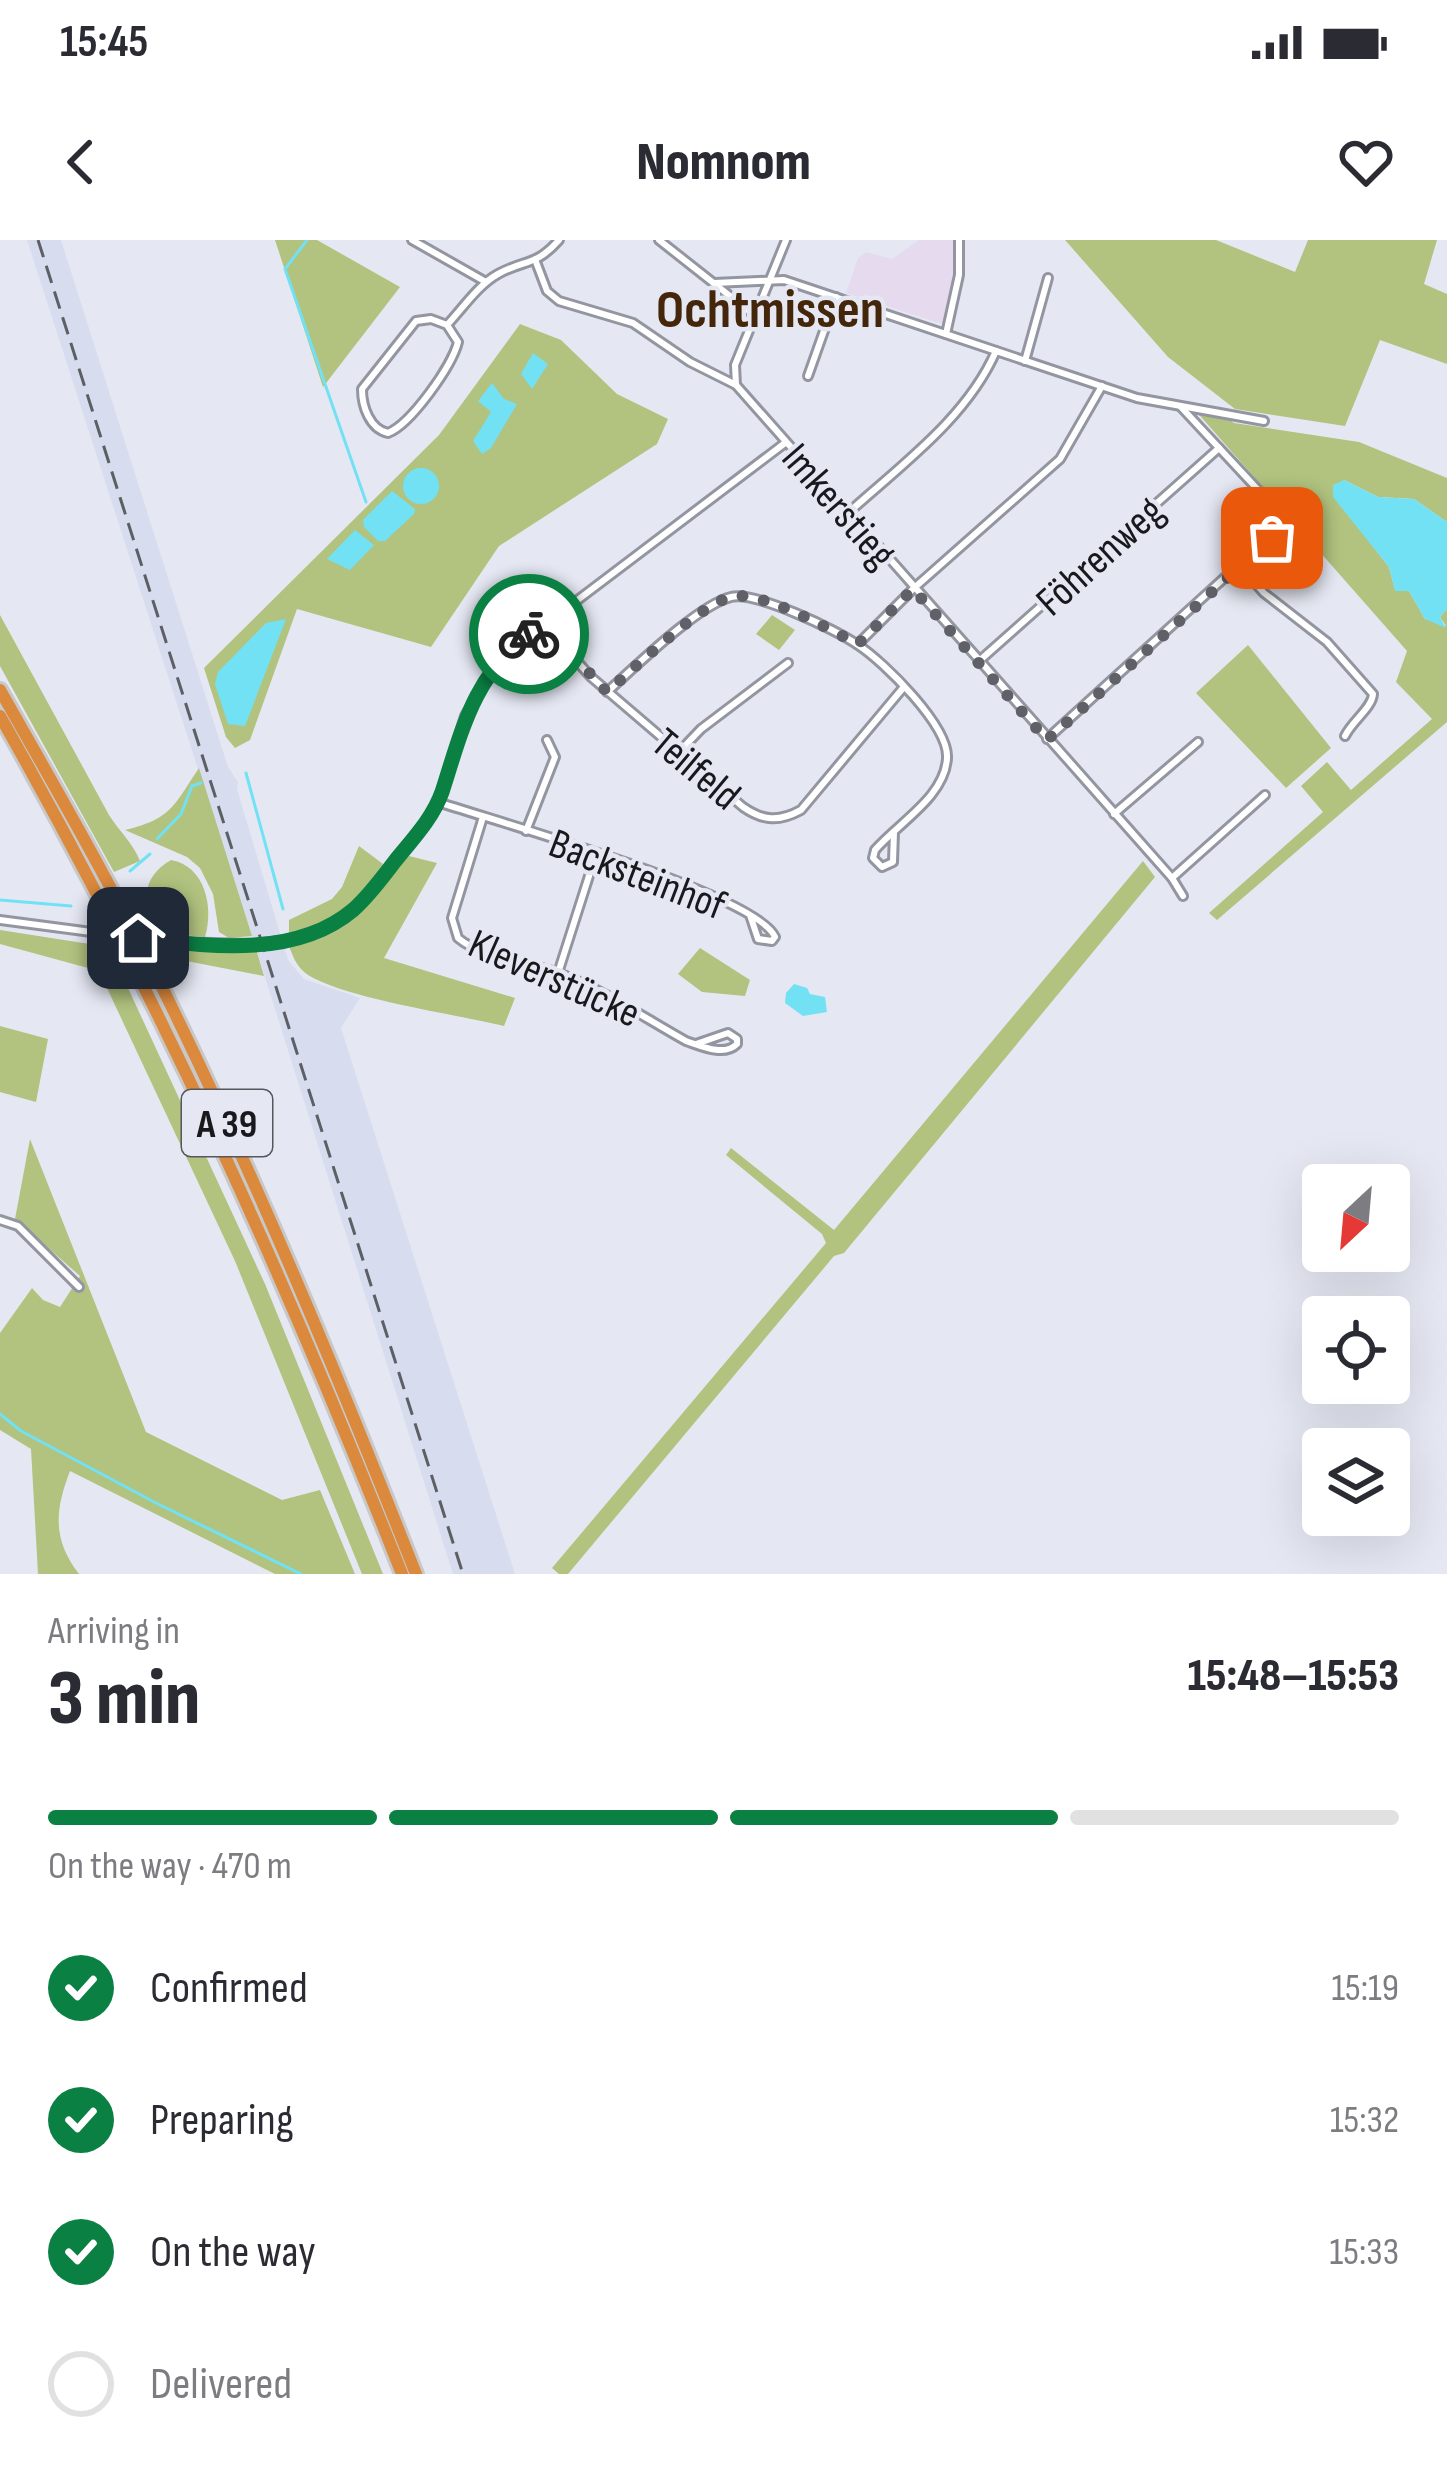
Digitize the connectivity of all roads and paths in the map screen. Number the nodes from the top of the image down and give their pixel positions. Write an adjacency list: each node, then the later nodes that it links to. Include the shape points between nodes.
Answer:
1 (412, 240): 9 (street)
2 (559, 240): 6 (street)
3 (786, 240): 8 (street)
4 (959, 240): 14 (street)
5 (663, 241): 10 (street)
6 (536, 262): 9 (street); 18 (street, via 552,297 633,323)
7 (1048, 278): 16 (street)
8 (770, 280): 10 (street); 11 (street); 12 (street)
9 (486, 282): 13 (street)
10 (714, 283): 12 (street)
11 (836, 297): 14 (street); 17 (street)
12 (754, 315): 18 (street)
13 (447, 325): 13 (street, via 416,321 366,382 362,397 379,431 405,423 452,358 458,342)
14 (946, 334): 15 (street)
15 (996, 351): 16 (street); 24 (street, via 943,425)
16 (1025, 361): 19 (street)
17 (808, 376)
18 (736, 385): 22 (street, Imkerstieg)
19 (1102, 386): 20 (street); 26 (street, via 1060,459)
20 (1178, 404): 21 (street); 23 (street)
21 (1264, 421)
22 (785, 443): 24 (street, Imkerstieg); 27 (street)
23 (1220, 448): 25 (street, via 1280,523); 29 (street, Föhrenweg)
24 (848, 514): 26 (street, Imkerstieg)
25 (1240, 567): 35 (street, via 1373,694); 37 (street)
26 (913, 589): 28 (street); 29 (street, Imkerstieg)
27 (543, 623): 33 (street, Teilfeld); 41 (street, via 497,661 476,693)
28 (858, 644): 31 (street); 33 (street, via 737,596 717,603)
29 (978, 662): 37 (street, Imkerstieg)
30 (788, 663): 39 (street)
31 (904, 688): 39 (street, Teilfeld, via 801,810 780,819 754,815); 45 (street, via 940,733 947,761 937,787)
32 (0, 690): 56 (highway, A 39, via 130,925 231,1132)
33 (607, 692): 39 (street, Teilfeld)
34 (0, 716): 55 (highway, A 39, via 219,1136)
35 (1345, 736)
36 (547, 740): 44 (street, Backsteinhof, via 555,757)
37 (1047, 740): 42 (street, Imkerstieg)
38 (1198, 742): 42 (street)
39 (679, 752)
40 (1265, 795): 47 (street)
41 (438, 802): 43 (street, Backsteinhof); 50 (street, bridge, via 356,908 288,940 171,942)
42 (1114, 814): 47 (street, Imkerstieg)
43 (483, 817): 44 (street, Backsteinhof); 51 (street, Kleverstücke, via 453,929 467,945)
44 (526, 831): 46 (street, Backsteinhof)
45 (894, 832): 45 (street, via 875,850 882,867 892,862)
46 (596, 854): 49 (street, Backsteinhof); 51 (street)
47 (1172, 878): 48 (street, Imkerstieg)
48 (1183, 896)
49 (750, 915): 49 (street, Backsteinhof, via 770,927 772,941 758,939)
50 (0, 920)
51 (558, 973): 52 (street, Kleverstücke)
52 (696, 1044): 52 (street, Kleverstücke, via 727,1051 736,1039 728,1033)
53 (0, 1220): 54 (street, via 18,1226)
54 (80, 1287)
55 (402, 1574)
56 (416, 1574)

